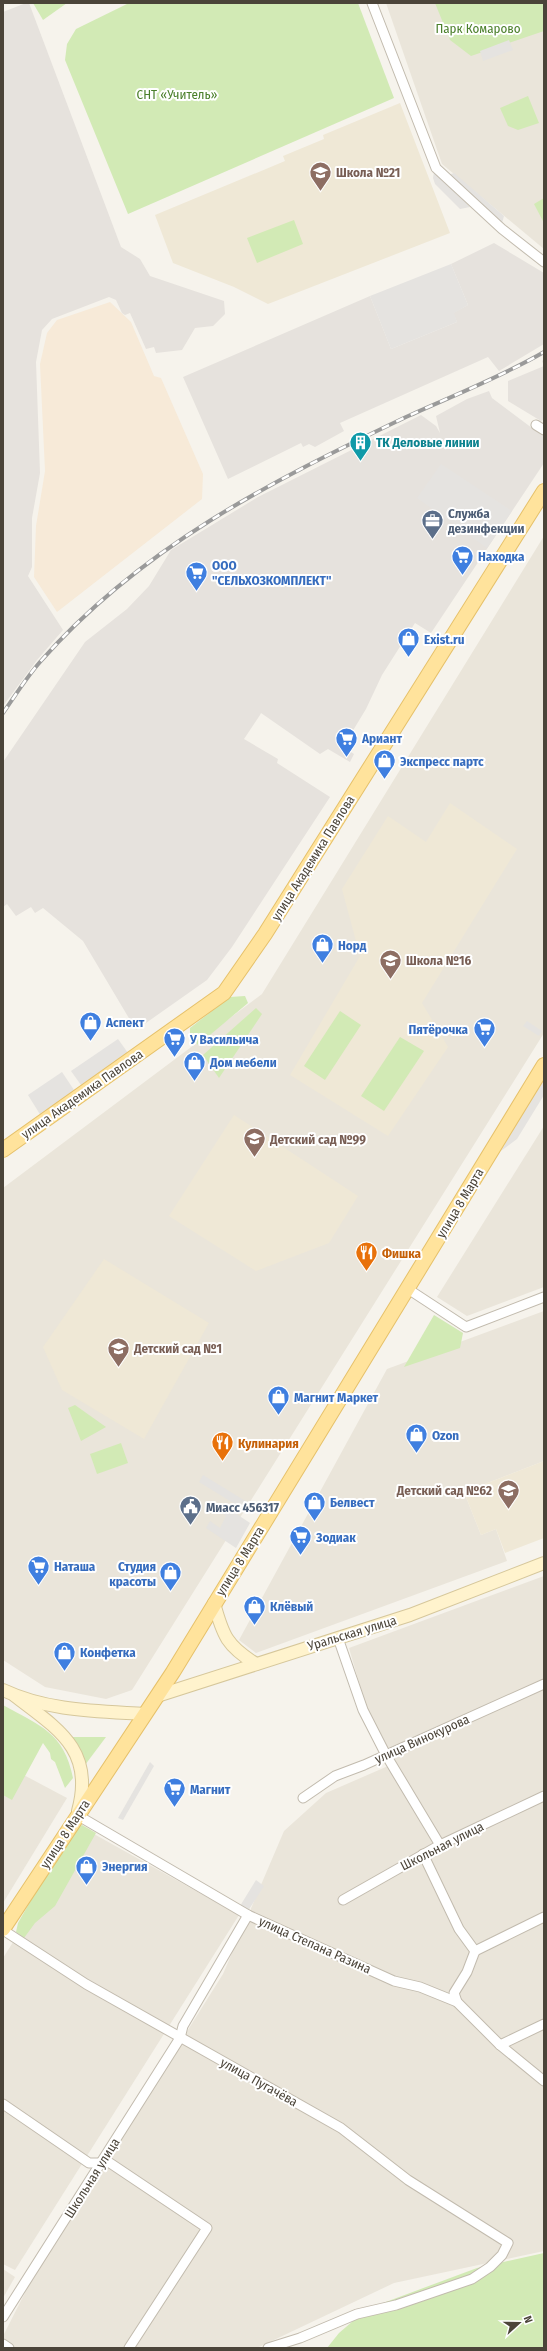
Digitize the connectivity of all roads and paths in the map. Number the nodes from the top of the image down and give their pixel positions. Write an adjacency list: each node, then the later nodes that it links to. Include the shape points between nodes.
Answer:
1 (372, 3): 2 (street, via 436,168 502,229)
2 (544, 262)
3 (544, 491): 5 (main road, улица Академика Павлова, via 265,934 224,993)
4 (544, 1065): 6 (main road, улица 8 Марта)
5 (3, 1150)
6 (408, 1288): 7 (street, via 466,1326); 9 (main road, улица 8 Марта)
7 (544, 1298)
8 (544, 1563): 10 (street, Уральская улица, via 410,1615)
9 (214, 1603): 11 (street, via 226,1641); 15 (main road, улица 8 Марта)
10 (338, 1638): 11 (street, Уральская улица); 17 (street, via 362,1710)
11 (256, 1664): 15 (street, Уральская улица)
12 (544, 1684): 17 (street, улица Винокурова)
13 (3, 1690): 14 (street)
14 (15, 1696): 16 (street, via 56,1707); 20 (street, via 61,1731 74,1750 83,1774 83,1792)
15 (157, 1696): 16 (main road, улица 8 Марта)
16 (145, 1714): 20 (main road, улица 8 Марта)
17 (386, 1755): 19 (street, улица Винокурова, via 335,1776); 21 (street)
18 (544, 1796): 21 (street, Школьная улица)
19 (303, 1798)
20 (77, 1815): 24 (street, улица Степана Разина); 26 (main road, улица 8 Марта)
21 (440, 1844): 22 (street, Школьная улица)
22 (422, 1854): 23 (street, Школьная улица); 27 (street, via 458,1929)
23 (344, 1900)
24 (248, 1915): 28 (street, улица Степана Разина, via 394,1981 420,1987); 30 (street, Школьная улица, via 183,2026)
25 (544, 1917): 27 (street)
26 (3, 1930): 30 (street, улица Пугачёва, via 86,1984)
27 (475, 1952): 28 (street, via 454,1993)
28 (457, 2002): 31 (street, улица Степана Разина)
29 (544, 2024): 31 (street)
30 (180, 2038): 34 (street, Школьная улица); 39 (street, улица Пугачёва, via 341,2128 408,2180 508,2243 502,2255 490,2268 472,2279 396,2305 357,2314 300,2338)
31 (500, 2045): 32 (street, улица Степана Разина)
32 (544, 2081)
33 (3, 2104): 34 (street, via 89,2163)
34 (101, 2164): 35 (street, Школьная улица); 38 (street, via 110,2163 206,2228)
35 (3, 2317)
36 (3, 2344): 37 (street)
37 (9, 2348)
38 (129, 2348)
39 (268, 2348)

